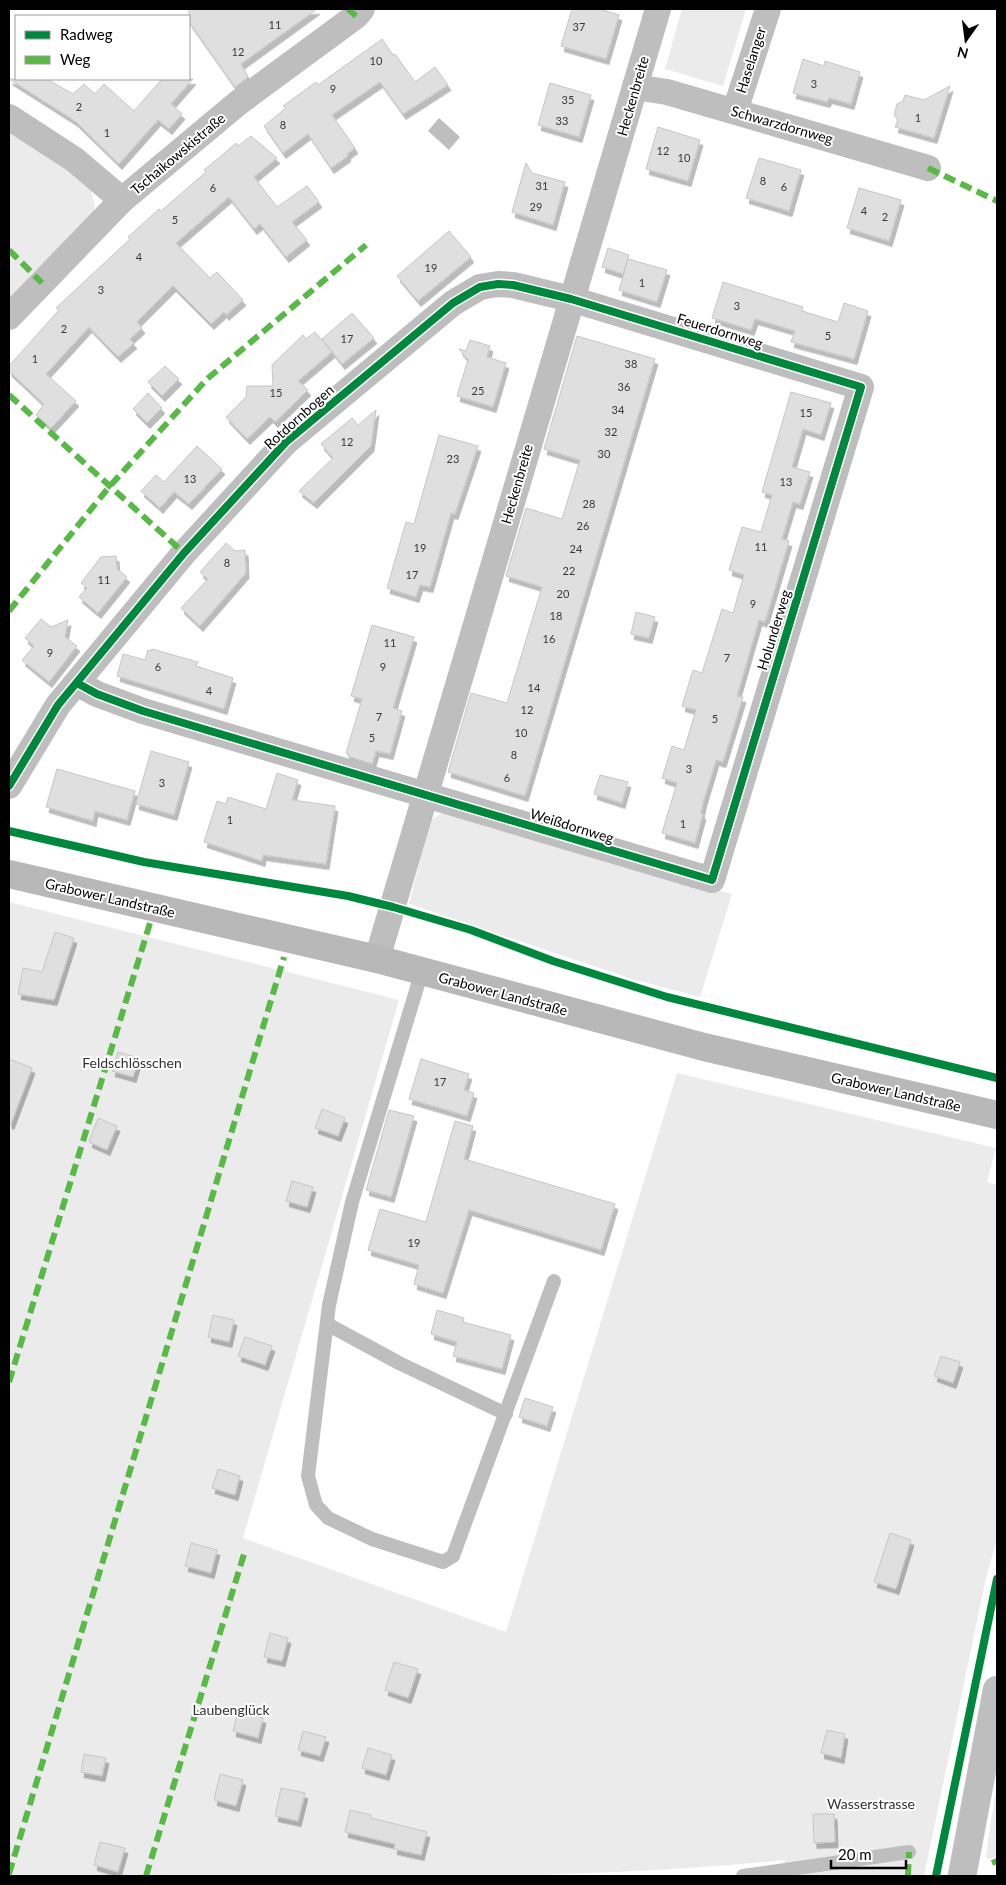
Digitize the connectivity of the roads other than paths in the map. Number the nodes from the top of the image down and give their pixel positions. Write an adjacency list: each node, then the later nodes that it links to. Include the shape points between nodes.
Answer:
1 (362, 9): 8 (street, Tschaikowskistraße, via 238,103)
2 (658, 9): 4 (street, Heckenbreite)
3 (768, 9): 5 (street, Haselanger)
4 (635, 88): 5 (street, Schwarzdornweg, via 667,92); 9 (street, Heckenbreite)
5 (735, 112): 7 (street, Schwarzdornweg)
6 (9, 116): 8 (street, via 75,160)
7 (928, 168)
8 (122, 200): 10 (street, Tschaikowskistraße)
9 (572, 299): 11 (street, Feuerdornweg); 12 (street, Rotdornbogen, via 498,284 480,287 453,302 286,442 184,553); 14 (street, Heckenbreite)
10 (9, 317)
11 (861, 387): 16 (street, Holunderweg)
12 (77, 683): 13 (street, Rotdornbogen, via 58,705); 14 (street, via 143,712)
13 (9, 786)
14 (425, 795): 16 (street, Weißdornweg); 17 (street, Heckenbreite)
15 (9, 874): 17 (main road, Grabower Landstraße)
16 (712, 880)
17 (377, 959): 18 (main road, Grabower Landstraße)
18 (422, 971): 19 (main road, Grabower Landstraße, via 704,1047); 21 (lane, via 352,1202)
19 (997, 1115)
20 (554, 1281): 22 (lane)
21 (327, 1324): 22 (lane, via 399,1363); 22 (lane, via 308,1476 316,1504 328,1518 372,1539 443,1562 454,1556)
22 (506, 1414)
23 (997, 1690): 26 (main road)
24 (909, 1852): 25 (lane)
25 (743, 1876)
26 (962, 1876)

